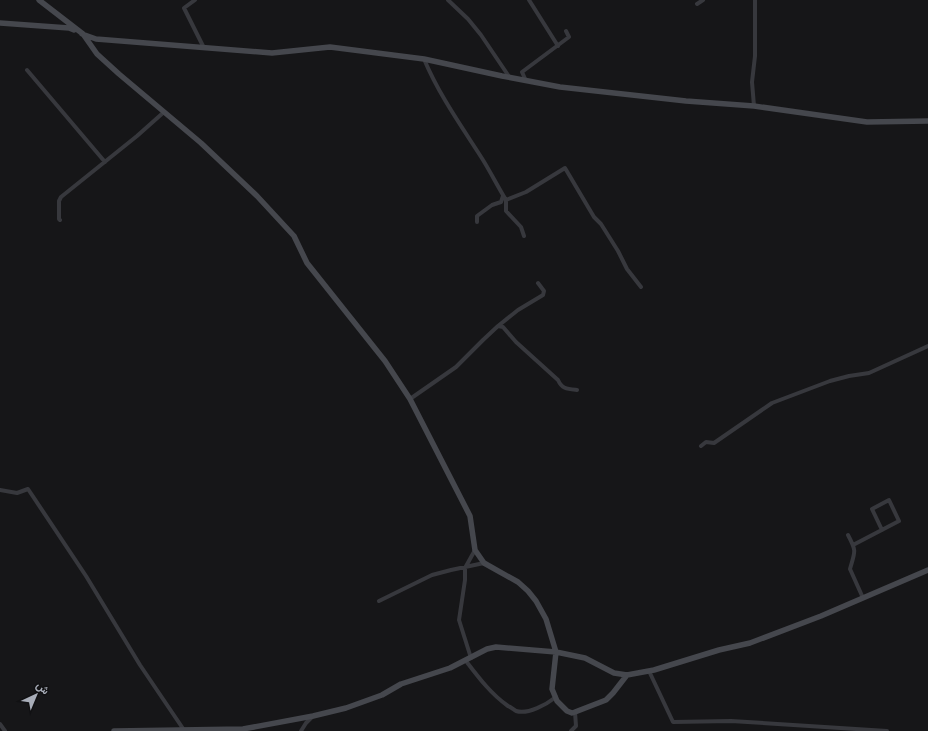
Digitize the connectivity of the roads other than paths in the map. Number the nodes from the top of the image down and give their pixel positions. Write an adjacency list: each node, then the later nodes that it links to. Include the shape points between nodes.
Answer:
1 (40, 0): 10 (street)
2 (195, 0): 12 (street, via 184,8)
3 (448, 0): 15 (street, via 481,35)
4 (529, 0): 11 (street)
5 (703, 0): 7 (street)
6 (755, 0): 17 (street, via 755,56 752,82)
7 (697, 4)
8 (0, 23): 10 (street, via 68,28)
9 (566, 31): 11 (street, via 569,37)
10 (83, 34): 12 (street, via 96,39); 18 (street, via 97,54)
11 (558, 46): 16 (street, via 522,72)
12 (204, 48): 13 (street, via 272,53 330,47)
13 (424, 59): 15 (street); 21 (street, via 459,124)
14 (27, 70): 20 (street)
15 (510, 78): 16 (street)
16 (526, 81): 17 (street, via 686,101)
17 (754, 106): 19 (street, via 867,122)
18 (164, 112): 20 (street); 30 (street, via 257,196 294,236 307,263 385,361)
19 (928, 121)
20 (105, 162): 22 (street, via 62,197 59,201)
21 (505, 198): 23 (street, via 478,216); 24 (street, via 506,211 521,227); 26 (street, via 526,192 565,168)
22 (60, 220)
23 (477, 222)
24 (524, 236)
25 (538, 283): 27 (street, via 544,291 543,295)
26 (641, 287)
27 (498, 326): 29 (street, via 503,327 565,389); 30 (street, via 456,367)
28 (928, 346): 31 (street, via 869,373 830,381 772,403 714,442 706,442)
29 (577, 390)
30 (410, 398): 36 (street, via 470,516)
31 (701, 446)
32 (0, 490): 50 (street, via 17,493 28,489)
33 (882, 530): 33 (street, via 900,521 889,500 872,509); 35 (street)
34 (848, 535): 35 (street)
35 (853, 545): 40 (street, via 855,555 850,569)
36 (475, 550): 37 (street); 38 (street)
37 (484, 563): 38 (street); 42 (street, via 518,582 528,591 546,619)
38 (465, 568): 41 (street, via 432,575); 43 (street, via 459,620)
39 (928, 570): 40 (street)
40 (863, 598): 44 (street, via 750,643)
41 (379, 601)
42 (556, 652): 43 (street, via 496,647); 45 (street, via 585,658 614,673); 46 (street, via 552,689)
43 (468, 659): 46 (street, via 496,698 516,711 539,708); 48 (street, via 450,668 401,684 382,695 346,708)
44 (649, 671): 45 (street); 55 (street, via 673,722 731,721)
45 (627, 675): 47 (street, via 606,700)
46 (556, 697): 47 (street, via 567,711)
47 (575, 712): 54 (street, via 576,726)
48 (312, 716): 50 (street, via 244,729); 53 (street)
49 (0, 724): 51 (street)
50 (184, 730): 52 (street)
51 (5, 731)
52 (114, 731)
53 (301, 731)
54 (571, 731)
55 (887, 731)

